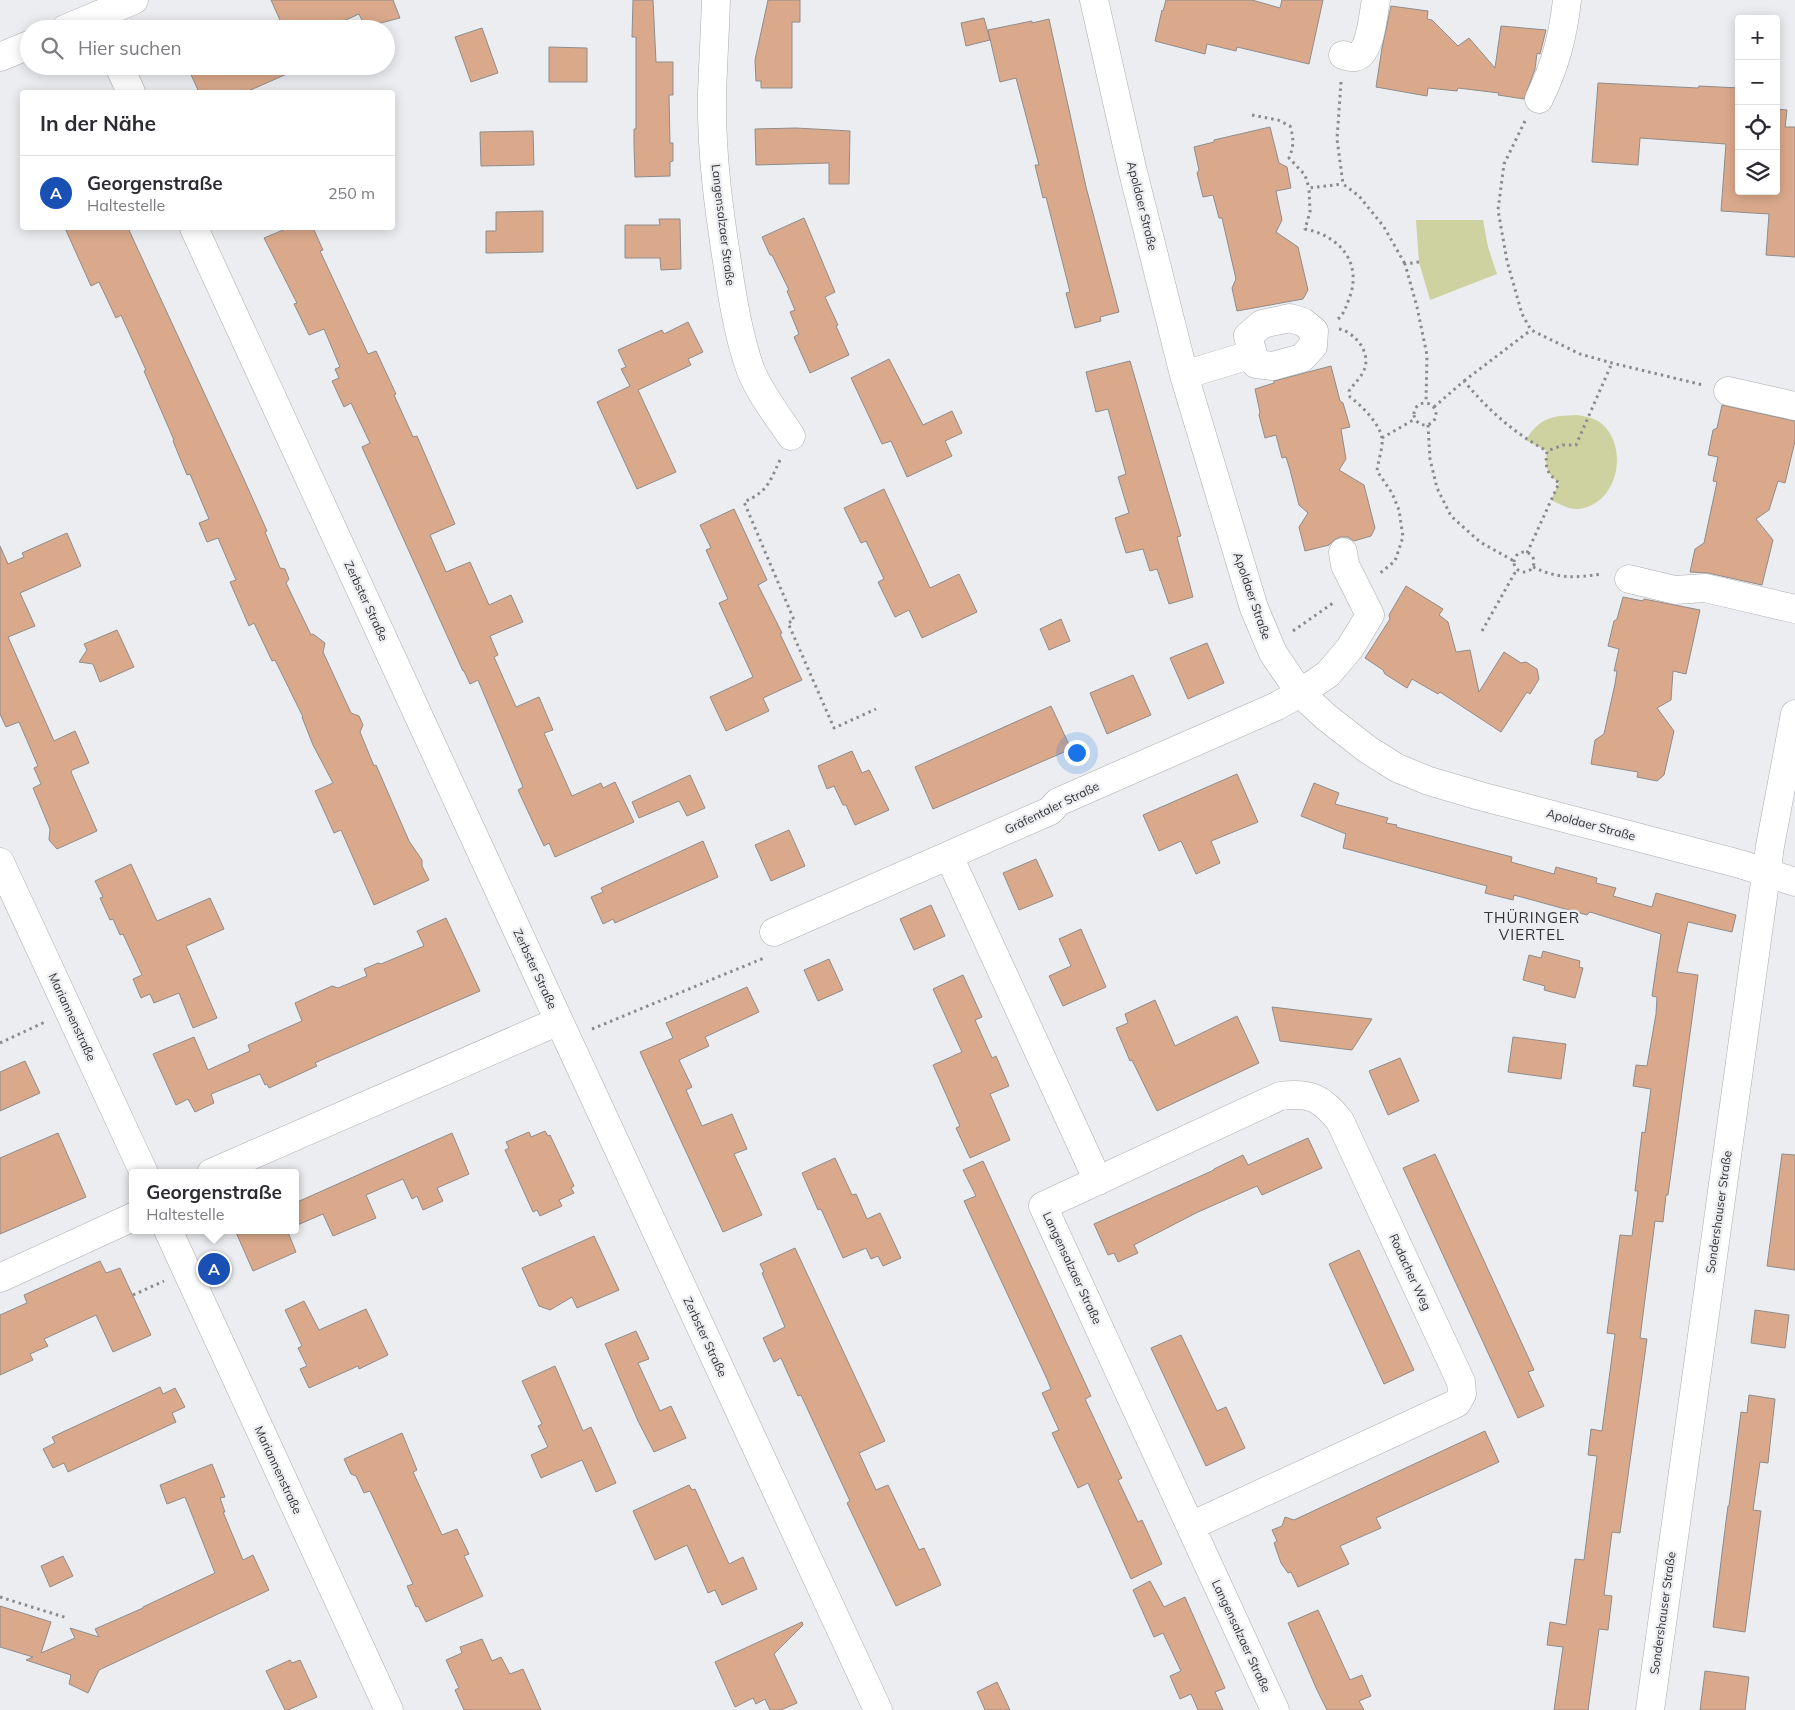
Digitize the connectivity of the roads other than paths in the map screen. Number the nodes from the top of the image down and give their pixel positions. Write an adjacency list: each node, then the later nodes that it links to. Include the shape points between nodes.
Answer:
1 (134, 0): 6 (street)
2 (716, 0): 18 (street, Langensalzaer Straße, via 712,96 714,143 731,289 752,372 761,392)
3 (1094, 0): 15 (street, Apoldaer Straße)
4 (1376, 0): 8 (street, via 1363,53 1355,57)
5 (1567, 0): 12 (street, via 1564,31)
6 (96, 15)
7 (20, 48): 9 (street)
8 (1343, 55)
9 (0, 57)
10 (124, 75): 11 (street)
11 (131, 90)
12 (1539, 99)
13 (195, 230): 29 (street, Zerbster Straße)
14 (1253, 354): 14 (street, via 1256,364 1273,366 1302,358 1313,346 1319,330 1290,318 1262,324 1248,336); 15 (street)
15 (1184, 375): 22 (street, Apoldaer Straße, via 1254,608 1273,652)
16 (1728, 391): 17 (street)
17 (1795, 406)
18 (791, 436)
19 (1343, 552): 22 (street, Gräfentaler Straße, via 1345,565 1370,616 1350,648 1325,676)
20 (1629, 579): 21 (street, via 1675,590 1704,588)
21 (1795, 609)
22 (1300, 693): 24 (street, Gräfentaler Straße, via 1058,802 1050,811); 26 (street, Apoldaer Straße, via 1367,749 1396,768 1429,781)
23 (1795, 714): 26 (street, Sondershauser Straße)
24 (949, 856): 28 (street, Gräfentaler Straße); 32 (street)
25 (0, 862): 30 (street, Mariannenstraße)
26 (1766, 872): 27 (street, Apoldaer Straße); 40 (street, Sondershauser Straße)
27 (1795, 882)
28 (774, 932)
29 (558, 1021): 31 (street); 38 (street, Zerbster Straße)
30 (142, 1169)
31 (220, 1169)
32 (1098, 1181): 36 (street, Langensalzaer Straße, via 1043,1206); 36 (street, Rodacher Weg, via 1280,1096 1297,1094 1314,1098 1329,1107 1340,1121 1461,1382 1462,1394 1457,1403)
33 (129, 1219): 35 (street)
34 (170, 1234): 37 (street, Mariannenstraße)
35 (0, 1278)
36 (1191, 1526): 39 (street, Langensalzaer Straße)
37 (389, 1710)
38 (878, 1710)
39 (1275, 1710)
40 (1650, 1710)

